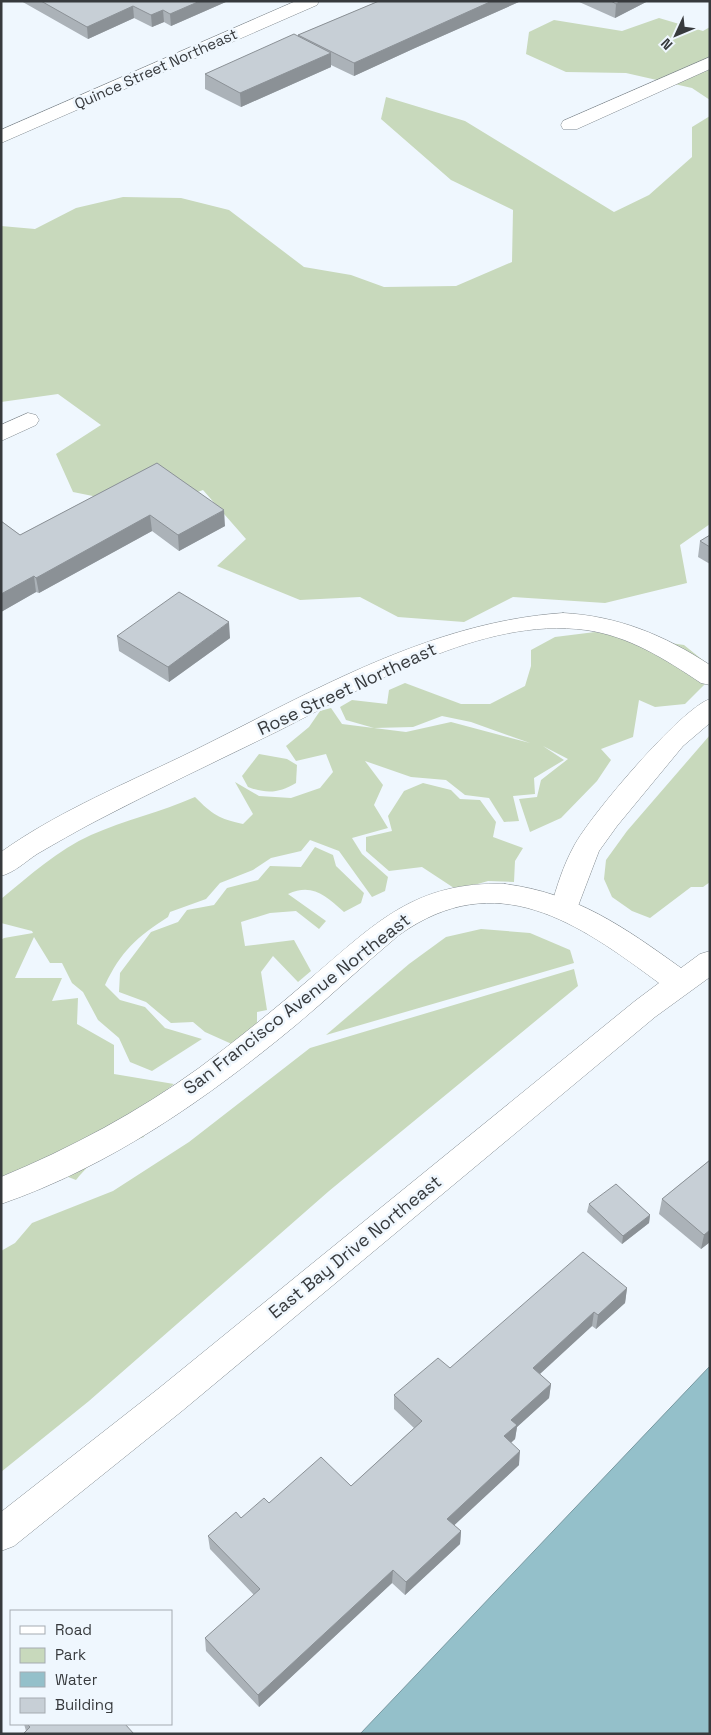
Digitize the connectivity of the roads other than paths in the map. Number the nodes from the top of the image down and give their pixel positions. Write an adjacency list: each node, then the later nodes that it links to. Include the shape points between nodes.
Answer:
1 (311, 1): 4 (street, Quince Street Northeast)
2 (710, 62): 3 (street)
3 (570, 125)
4 (1, 137)
5 (28, 420): 6 (street)
6 (1, 434)
7 (710, 677): 9 (street, Rose Street Northeast, via 670,650 611,626 564,621 522,624 460,637 357,681 200,758 63,827)
8 (710, 708): 10 (street, via 674,740 597,833 575,873)
9 (1, 866)
10 (565, 907): 12 (street, San Francisco Avenue Northeast, via 619,938); 13 (street, San Francisco Avenue Northeast, via 523,897 489,894 434,903 410,914 290,1014 168,1105 67,1163)
11 (710, 962): 12 (street, East Bay Drive Northeast)
12 (680, 983): 14 (street, East Bay Drive Northeast)
13 (1, 1191)
14 (1, 1534)

